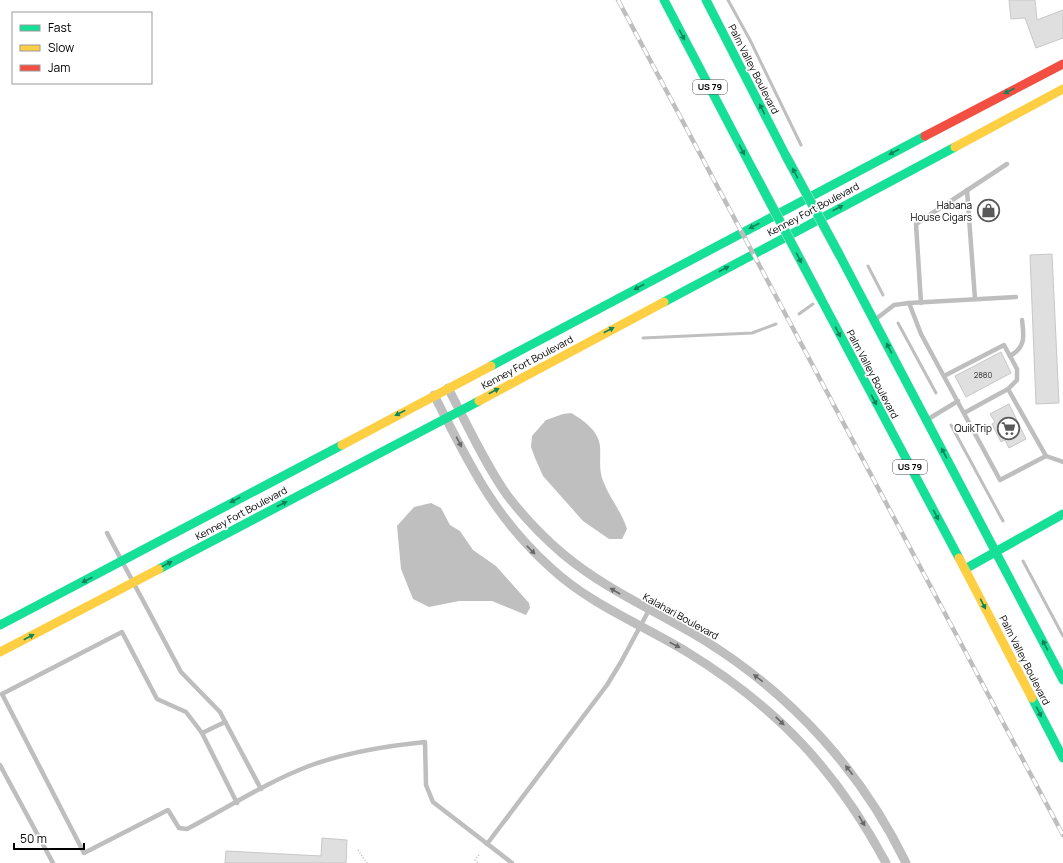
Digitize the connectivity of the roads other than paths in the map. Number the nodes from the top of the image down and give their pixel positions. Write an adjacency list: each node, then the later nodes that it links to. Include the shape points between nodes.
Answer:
1 (664, 0): 29 (main road, Palm Valley Boulevard / US 79, one-way to 29, bridge)
2 (706, 0): 12 (main road, Palm Valley Boulevard, one-way to 2, bridge)
3 (1063, 64): 15 (main road, Kenney Fort Boulevard, one-way to 15)
4 (1063, 89): 19 (main road, Kenney Fort Boulevard, one-way to 4)
5 (1007, 164): 6 (lane)
6 (967, 190): 8 (lane); 10 (lane, via 916,224)
7 (1016, 297): 8 (lane)
8 (974, 300): 10 (lane)
9 (909, 303): 10 (lane); 12 (lane, via 894,305); 14 (lane, via 921,334)
10 (921, 303)
11 (1022, 320): 13 (lane, via 1024,342 1018,351)
12 (874, 321): 22 (main road, Palm Valley Boulevard, one-way to 12)
13 (1010, 356): 14 (lane, via 1004,345); 16 (lane, via 1017,370 1017,380)
14 (944, 376): 18 (lane)
15 (448, 388): 17 (main road, Kenney Fort Boulevard); 19 (street, Kalahari Boulevard)
16 (1008, 389): 20 (lane); 23 (lane)
17 (434, 395): 21 (street); 28 (main road, Kenney Fort Boulevard, one-way to 28)
18 (958, 401): 20 (lane); 22 (lane)
19 (460, 410): 21 (main road, Kenney Fort Boulevard); 31 (street, Kalahari Boulevard, one-way to 19, via 607,587 578,566 522,514 496,477)
20 (964, 413): 23 (lane, via 1000,480)
21 (446, 418): 30 (main road, Kenney Fort Boulevard, one-way to 21); 34 (street, one-way to 34, via 483,488 520,538 552,570 580,592)
22 (926, 420): 27 (main road, Palm Valley Boulevard, one-way to 22)
23 (1046, 456): 24 (lane)
24 (1063, 462)
25 (1063, 514): 27 (main road)
26 (106, 533): 28 (lane)
27 (996, 552): 29 (main road); 37 (main road, Palm Valley Boulevard, one-way to 27)
28 (122, 562): 30 (lane); 32 (main road, Kenney Fort Boulevard, one-way to 32)
29 (965, 569): 40 (main road, Palm Valley Boulevard / US 79, one-way to 40)
30 (133, 583): 36 (main road, Kenney Fort Boulevard, one-way to 30); 38 (lane, via 184,676 212,704)
31 (649, 610): 34 (lane); 48 (street, Kalahari Boulevard, one-way to 31, via 878,810 814,728 776,692 740,665 707,642)
32 (18, 615): 33 (main road, Kenney Fort Boulevard); 35 (main road)
33 (0, 625)
34 (640, 626): 44 (lane, via 607,685); 47 (street, one-way to 47, via 712,667 777,718 818,761 847,798)
35 (0, 634)
36 (0, 652)
37 (1063, 680)
38 (225, 722): 39 (lane); 42 (lane)
39 (202, 733): 43 (lane); 43 (lane, via 186,712 157,698 122,632 2,694 84,853 168,810 177,826 184,829)
40 (1063, 758)
41 (0, 765): 45 (lane)
42 (261, 789): 43 (lane); 44 (lane, via 335,757 389,745 425,742 426,785 430,798)
43 (238, 803)
44 (487, 844): 46 (lane)
45 (53, 863)
46 (512, 863)
47 (886, 863)
48 (906, 863)

